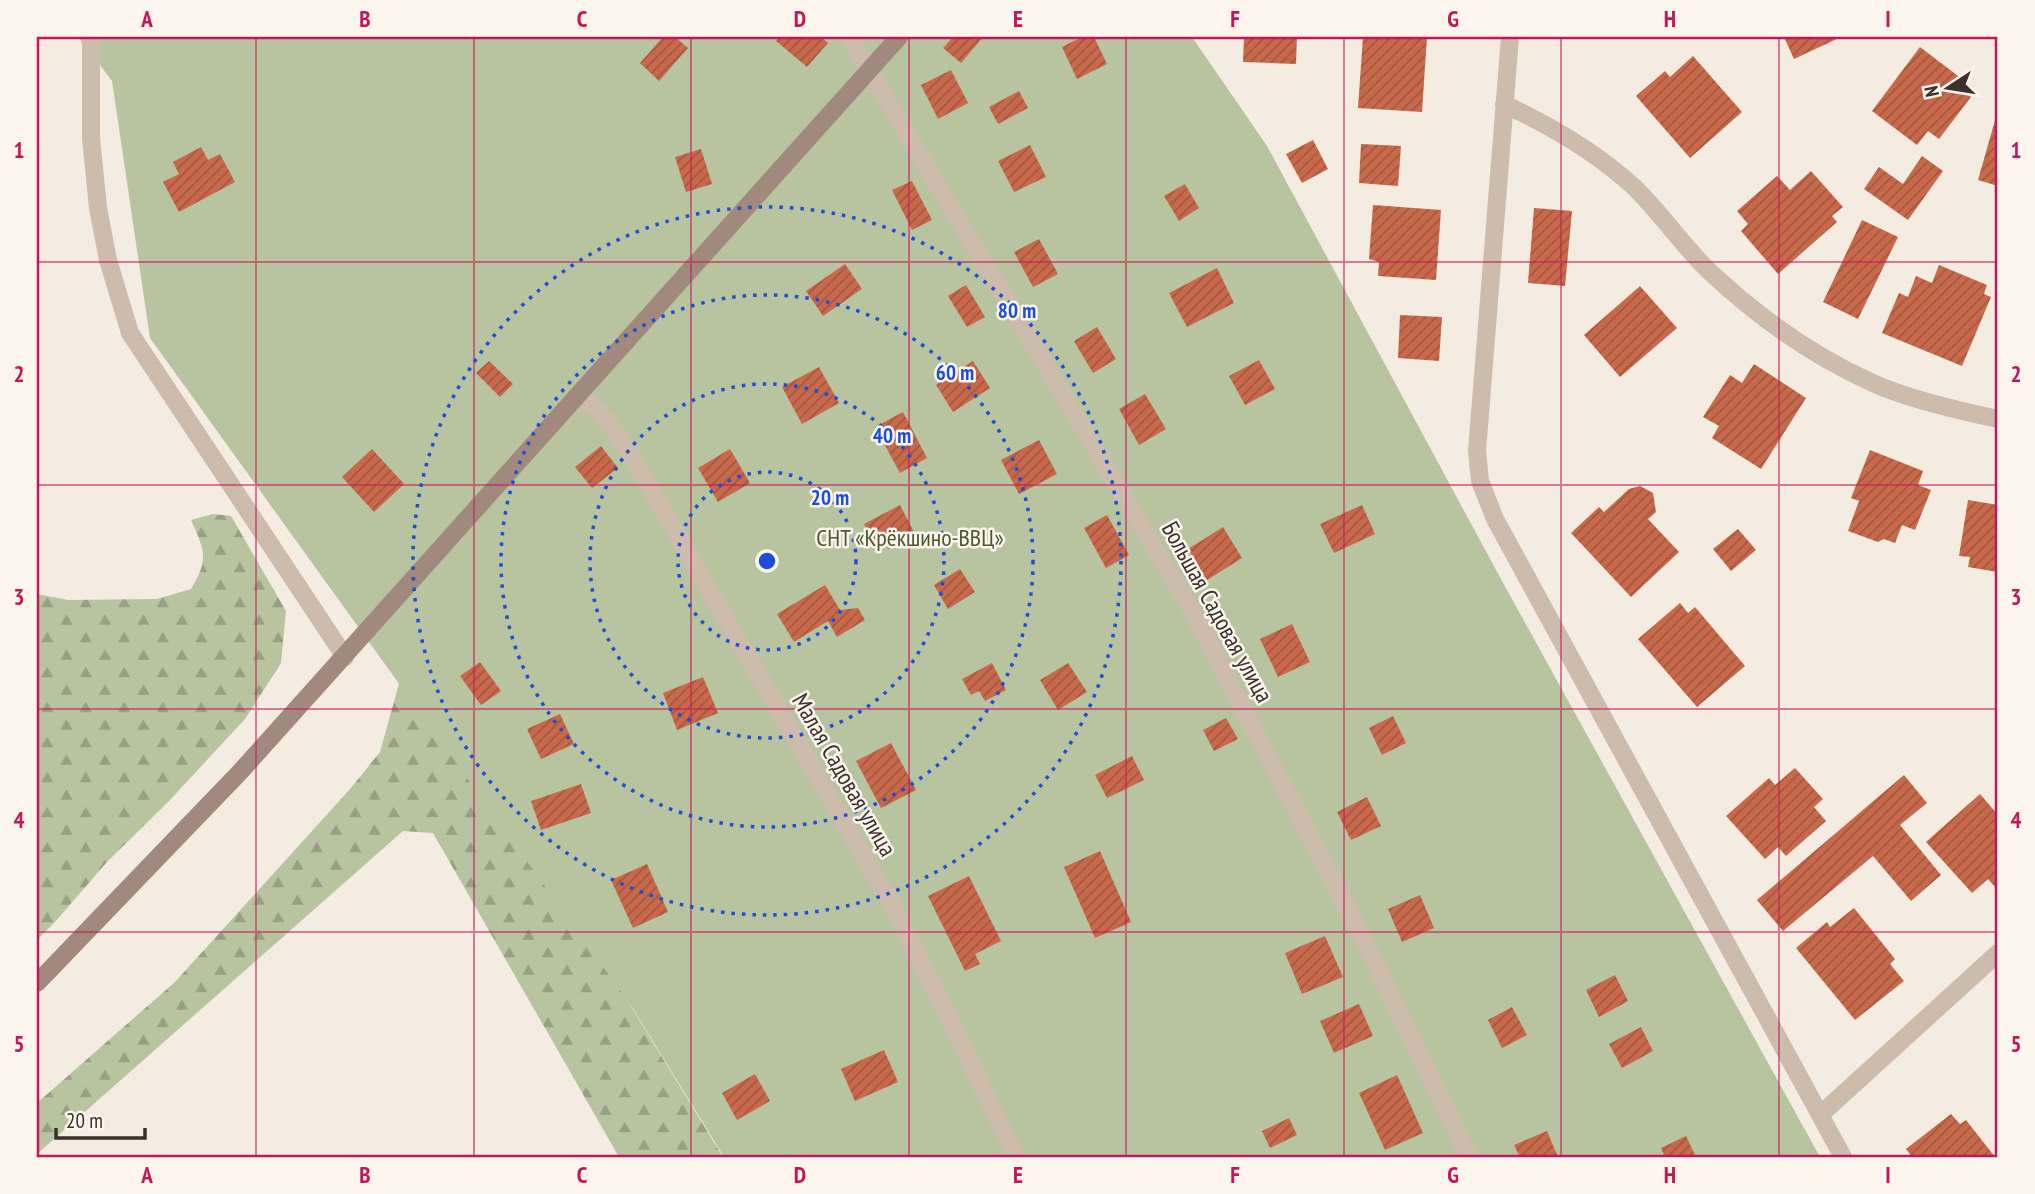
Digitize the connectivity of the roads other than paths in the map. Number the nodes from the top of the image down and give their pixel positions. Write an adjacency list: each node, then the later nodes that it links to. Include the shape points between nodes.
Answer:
1 (89, 37): 9 (street, via 98,208 130,333)
2 (849, 37): 5 (street, Большая Садовая улица)
3 (899, 37): 5 (main road)
4 (1510, 37): 6 (street)
5 (869, 71): 7 (main road); 14 (street, Большая Садовая улица, via 1189,605 1364,940)
6 (1504, 104): 8 (street, via 1597,157 1635,188 1707,270 1765,319 1821,357 1877,386); 12 (street, via 1477,451 1480,481 1495,519)
7 (581, 394): 9 (main road); 13 (street, Малая Садовая улица, via 628,450 888,898)
8 (1998, 419)
9 (345, 657): 11 (main road)
10 (1998, 953): 12 (street)
11 (37, 983)
12 (1820, 1115): 15 (street)
13 (1016, 1157)
14 (1469, 1157)
15 (1843, 1157)

